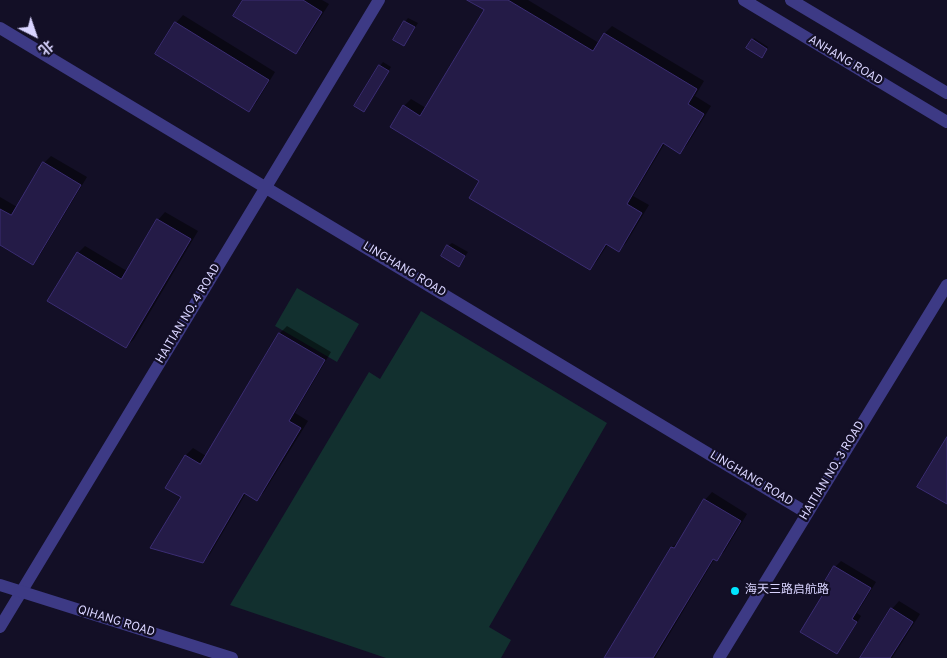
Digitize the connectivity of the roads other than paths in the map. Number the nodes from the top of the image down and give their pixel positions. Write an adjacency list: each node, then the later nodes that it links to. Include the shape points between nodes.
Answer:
1 (379, 0): 7 (street, HAITIAN NO. 4 ROAD)
2 (744, 0): 6 (street, ANHANG ROAD)
3 (791, 0): 5 (street, ANHANG ROAD)
4 (0, 28): 7 (street, LINGHANG ROAD)
5 (947, 93)
6 (947, 122)
7 (266, 186): 9 (street, LINGHANG ROAD); 11 (street, HAITIAN NO. 4 ROAD)
8 (947, 285): 9 (street, HAITIAN NO. 3 ROAD)
9 (807, 513): 14 (street, HAITIAN NO. 3 ROAD)
10 (0, 585): 11 (street, QIHANG ROAD)
11 (20, 592): 12 (street, HAITIAN NO. 4 ROAD); 13 (street, QIHANG ROAD)
12 (0, 627)
13 (232, 658)
14 (719, 658)

